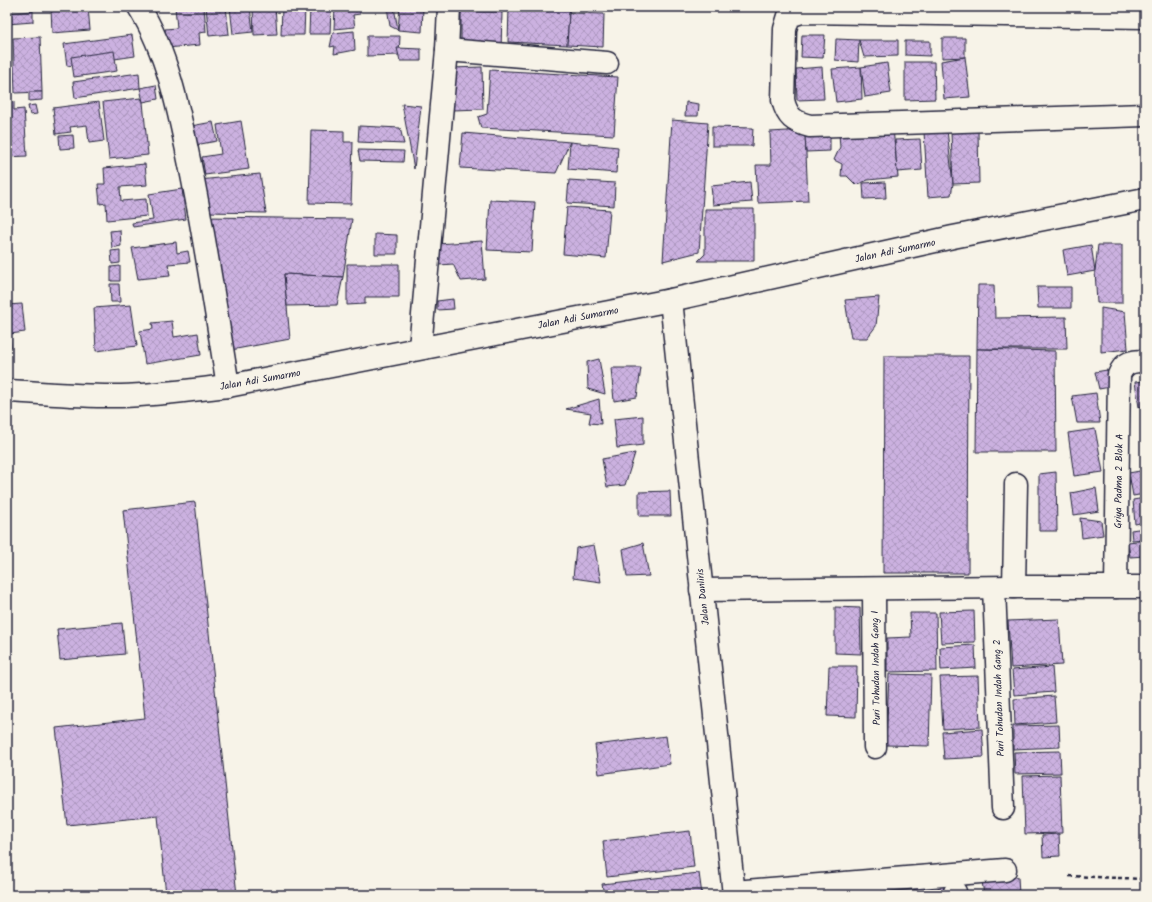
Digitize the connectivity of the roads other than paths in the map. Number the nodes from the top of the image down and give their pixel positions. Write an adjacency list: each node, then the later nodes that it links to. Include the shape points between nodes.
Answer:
1 (139, 7): 11 (street, via 161,53 183,132 201,218)
2 (450, 7): 4 (street)
3 (1145, 17): 6 (street, via 802,12 789,16 785,29 783,100 786,111 792,118 800,124 810,126)
4 (447, 50): 5 (street); 9 (street)
5 (607, 63)
6 (1145, 115)
7 (1145, 199): 8 (street, Jalan Adi Sumarmo, via 953,237)
8 (671, 300): 9 (street, Jalan Adi Sumarmo); 18 (street, Jalan Danliris)
9 (420, 348): 11 (street, Jalan Adi Sumarmo)
10 (1145, 361): 15 (street, Griya Padma 2 Blok A, via 1128,363 1119,375)
11 (228, 386): 12 (street, Jalan Adi Sumarmo, via 120,396)
12 (7, 391)
13 (1016, 484): 14 (street, Puri Tohudan Indah Gang 2)
14 (1004, 587): 15 (street); 17 (street); 20 (street, Puri Tohudan Indah Gang 2)
15 (1116, 587): 16 (street)
16 (1145, 587)
17 (874, 589): 18 (street); 19 (street, Puri Tohudan Indah Gang 1)
18 (701, 590): 22 (street, Jalan Danliris)
19 (875, 747)
20 (1003, 808)
21 (1005, 870): 22 (street)
22 (734, 893)

